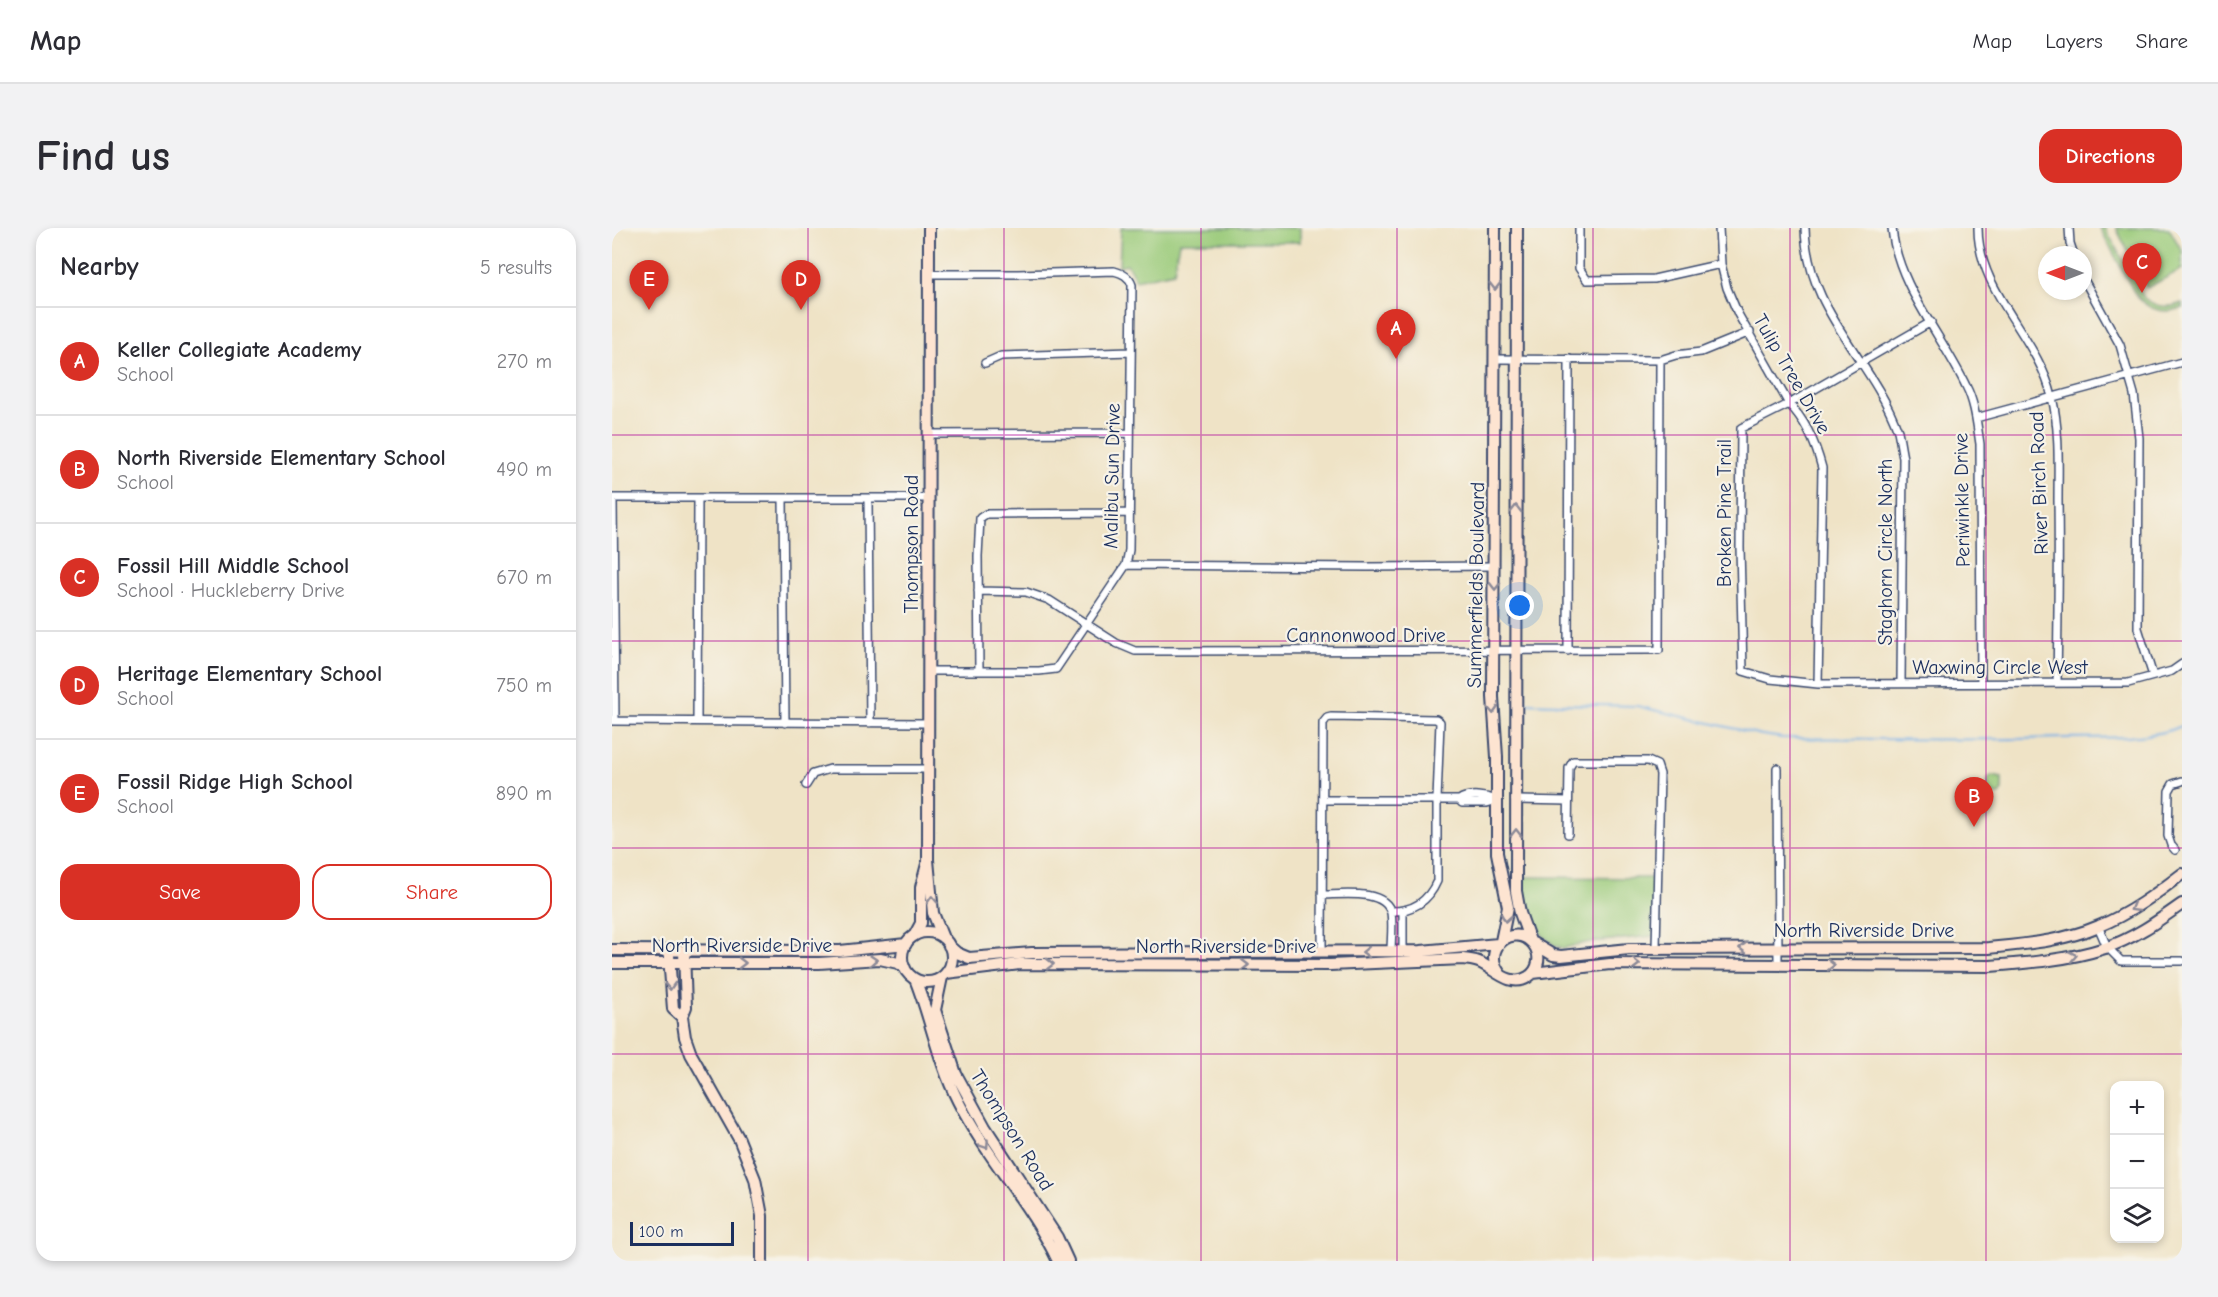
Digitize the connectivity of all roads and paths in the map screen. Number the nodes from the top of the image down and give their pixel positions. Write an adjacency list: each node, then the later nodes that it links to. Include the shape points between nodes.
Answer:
1 (929, 228): 12 (main road, Thompson Road)
2 (1495, 228): 17 (main road, Summerfields Boulevard, one-way to 17)
3 (1517, 228): 18 (main road, Summerfields Boulevard)
4 (1579, 228): 11 (street, via 1579,268 1587,280 1654,279)
5 (1719, 228): 11 (street, Tulip Tree Drive)
6 (1805, 228): 23 (street, Staghorn Circle North, via 1813,278)
7 (1892, 228): 14 (street, Periwinkle Drive, via 1898,260)
8 (1978, 228): 25 (street, River Birch Road, via 1988,273 2036,355)
9 (2069, 228): 10 (street)
10 (2071, 246)
11 (1720, 264): 15 (street, Tulip Tree Drive, via 1738,314)
12 (929, 274): 16 (street, Malibu Sun Drive, via 1122,273 1132,285); 29 (main road, Thompson Road)
13 (2092, 294): 24 (street, via 2120,345)
14 (1931, 322): 23 (street, Broken Pine Trail); 27 (street, Periwinkle Drive, via 1968,388)
15 (1749, 332): 20 (street, via 1701,352); 26 (street, Tulip Tree Drive)
16 (1131, 352): 22 (street, via 1001,356); 28 (street, Malibu Sun Drive)
17 (1495, 359): 18 (street); 37 (main road, Summerfields Boulevard)
18 (1516, 359): 19 (street); 41 (main road, Summerfields Boulevard, one-way to 18)
19 (1569, 359): 20 (street); 42 (street)
20 (1660, 360): 42 (street, Cannonwood Drive, via 1659,650)
21 (2182, 362): 24 (street)
22 (985, 363)
23 (1860, 363): 26 (street, Broken Pine Trail); 48 (street, Staghorn Circle North, via 1898,432 1903,458)
24 (2129, 376): 25 (street); 47 (street, via 2139,438 2138,628)
25 (2052, 397): 27 (street); 50 (street, River Birch Road, via 2058,442)
26 (1790, 404): 46 (street, Broken Pine Trail, via 1741,428); 51 (street, Tulip Tree Drive, via 1811,437 1822,468)
27 (1976, 418): 49 (street, Periwinkle Drive, via 1980,444)
28 (1130, 433): 29 (street); 35 (street, Malibu Sun Drive)
29 (929, 434): 33 (main road, Thompson Road)
30 (612, 498): 31 (street); 52 (street)
31 (698, 498): 32 (street); 53 (street)
32 (783, 498): 34 (street); 54 (street)
33 (929, 498): 34 (street); 44 (main road, Thompson Road)
34 (868, 499): 55 (street)
35 (1130, 513): 36 (street, Malibu Sun Drive); 38 (street, via 986,514 978,528)
36 (1126, 565): 37 (street); 39 (street, Malibu Sun Drive)
37 (1495, 566): 40 (main road, Summerfields Boulevard, one-way to 40)
38 (978, 591): 39 (street, Cannonwood Drive, via 1026,592 1049,600); 45 (street)
39 (1087, 625): 40 (street, Cannonwood Drive, via 1135,651); 45 (street, Malibu Sun Drive, via 1056,669)
40 (1495, 651): 41 (street, Cannonwood Drive); 63 (main road, Summerfields Boulevard, one-way to 63)
41 (1516, 651): 42 (street, Cannonwood Drive); 64 (main road, Summerfields Boulevard)
42 (1568, 651)
43 (2182, 664): 47 (street, Waxwing Circle West)
44 (929, 671): 45 (street, Malibu Sun Drive); 56 (main road, Thompson Road)
45 (979, 671)
46 (1743, 671): 51 (street, Waxwing Circle West, via 1770,679)
47 (2153, 676): 50 (street, Waxwing Circle West, via 2128,684)
48 (1901, 683): 49 (street, Waxwing Circle West); 51 (street, Waxwing Circle West)
49 (1981, 683): 50 (street, Waxwing Circle West)
50 (2057, 683)
51 (1818, 684)
52 (613, 721): 53 (street)
53 (697, 721): 54 (street)
54 (785, 723): 55 (street)
55 (870, 723): 56 (street)
56 (929, 723): 58 (main road, Thompson Road)
57 (1777, 768): 82 (street)
58 (928, 769): 60 (street, via 830,769 813,774); 68 (main road, Thompson Road)
59 (2182, 781): 67 (street, via 2173,784 2169,791 2168,836)
60 (806, 785)
61 (1323, 800): 62 (street); 62 (street, via 1323,723 1331,717 1430,717 1440,722); 70 (street)
62 (1437, 800): 63 (street, via 1459,800 1464,796); 73 (street, via 1437,881 1425,901)
63 (1497, 800): 64 (main road); 77 (main road, Summerfields Boulevard, one-way to 77, via 1497,853 1508,907)
64 (1515, 800): 65 (street); 78 (main road, Summerfields Boulevard, one-way to 64, via 1516,891)
65 (1568, 801): 66 (street); 81 (street, via 1569,768 1573,761 1648,761 1659,768)
66 (1568, 834)
67 (2175, 850)
68 (928, 860): 75 (main road, Thompson Road, via 921,887 921,923); 76 (main road, Thompson Road, one-way to 68, via 933,913)
69 (2182, 874): 74 (main road, North Riverside Drive, one-way to 74)
70 (1322, 895): 72 (street, via 1365,894 1376,897); 87 (street)
71 (2182, 904): 80 (main road, North Riverside Drive)
72 (1391, 911): 73 (street); 88 (street)
73 (1403, 911): 89 (street)
74 (2098, 927): 80 (street); 82 (main road, North Riverside Drive, via 2066,937 1989,948)
75 (914, 936): 76 (main road, North Riverside Drive, via 929,932); 79 (main road)
76 (946, 942): 86 (main road, North Riverside Drive, via 969,958 1019,953); 98 (main road, via 952,960)
77 (1500, 942): 78 (main road, North Riverside Drive, via 1519,936); 89 (main road, North Riverside Drive); 99 (main road, via 1493,957)
78 (1531, 942): 81 (main road, North Riverside Drive, via 1561,956); 97 (main road, via 1538,961)
79 (906, 944): 85 (main road, North Riverside Drive, via 840,951); 96 (main road, via 902,956)
80 (2107, 947): 90 (street, via 2121,961); 95 (main road, North Riverside Drive, one-way to 80, via 1990,966 2074,956)
81 (1656, 948): 82 (main road, North Riverside Drive, one-way to 81)
82 (1778, 948): 95 (street)
83 (612, 950): 84 (main road, North Riverside Drive)
84 (670, 950): 85 (main road, North Riverside Drive); 92 (main road)
85 (684, 951): 93 (main road)
86 (1172, 952): 87 (main road, North Riverside Drive); 94 (main road)
87 (1322, 952): 88 (main road, North Riverside Drive, one-way to 87)
88 (1391, 952): 89 (main road, North Riverside Drive)
89 (1403, 952)
90 (2182, 961)
91 (612, 963): 92 (main road, North Riverside Drive)
92 (669, 963): 93 (main road, North Riverside Drive); 101 (main road, one-way to 101, via 673,1009)
93 (684, 963): 96 (main road, North Riverside Drive, one-way to 96, via 880,959); 101 (main road, via 686,1007)
94 (1172, 964): 98 (main road, North Riverside Drive, one-way to 94, via 1020,964); 99 (main road, North Riverside Drive, one-way to 99, via 1367,964 1463,959 1481,963)
95 (1778, 965): 97 (main road, North Riverside Drive, one-way to 95, via 1610,964)
96 (905, 968): 100 (main road)
97 (1533, 973): 99 (main road, North Riverside Drive, via 1514,981)
98 (944, 975): 100 (main road, North Riverside Drive, via 926,982); 102 (main road, Thompson Road, via 934,1010)
99 (1501, 975)
100 (915, 979): 102 (main road, Thompson Road)
101 (682, 1017): 104 (main road, via 691,1054 739,1139 755,1179 762,1216)
102 (951, 1075): 103 (main road, Thompson Road, via 958,1102 976,1132)
103 (1047, 1230): 105 (main road, Thompson Road); 106 (main road, Thompson Road)
104 (762, 1261)
105 (1058, 1261)
106 (1068, 1261)

